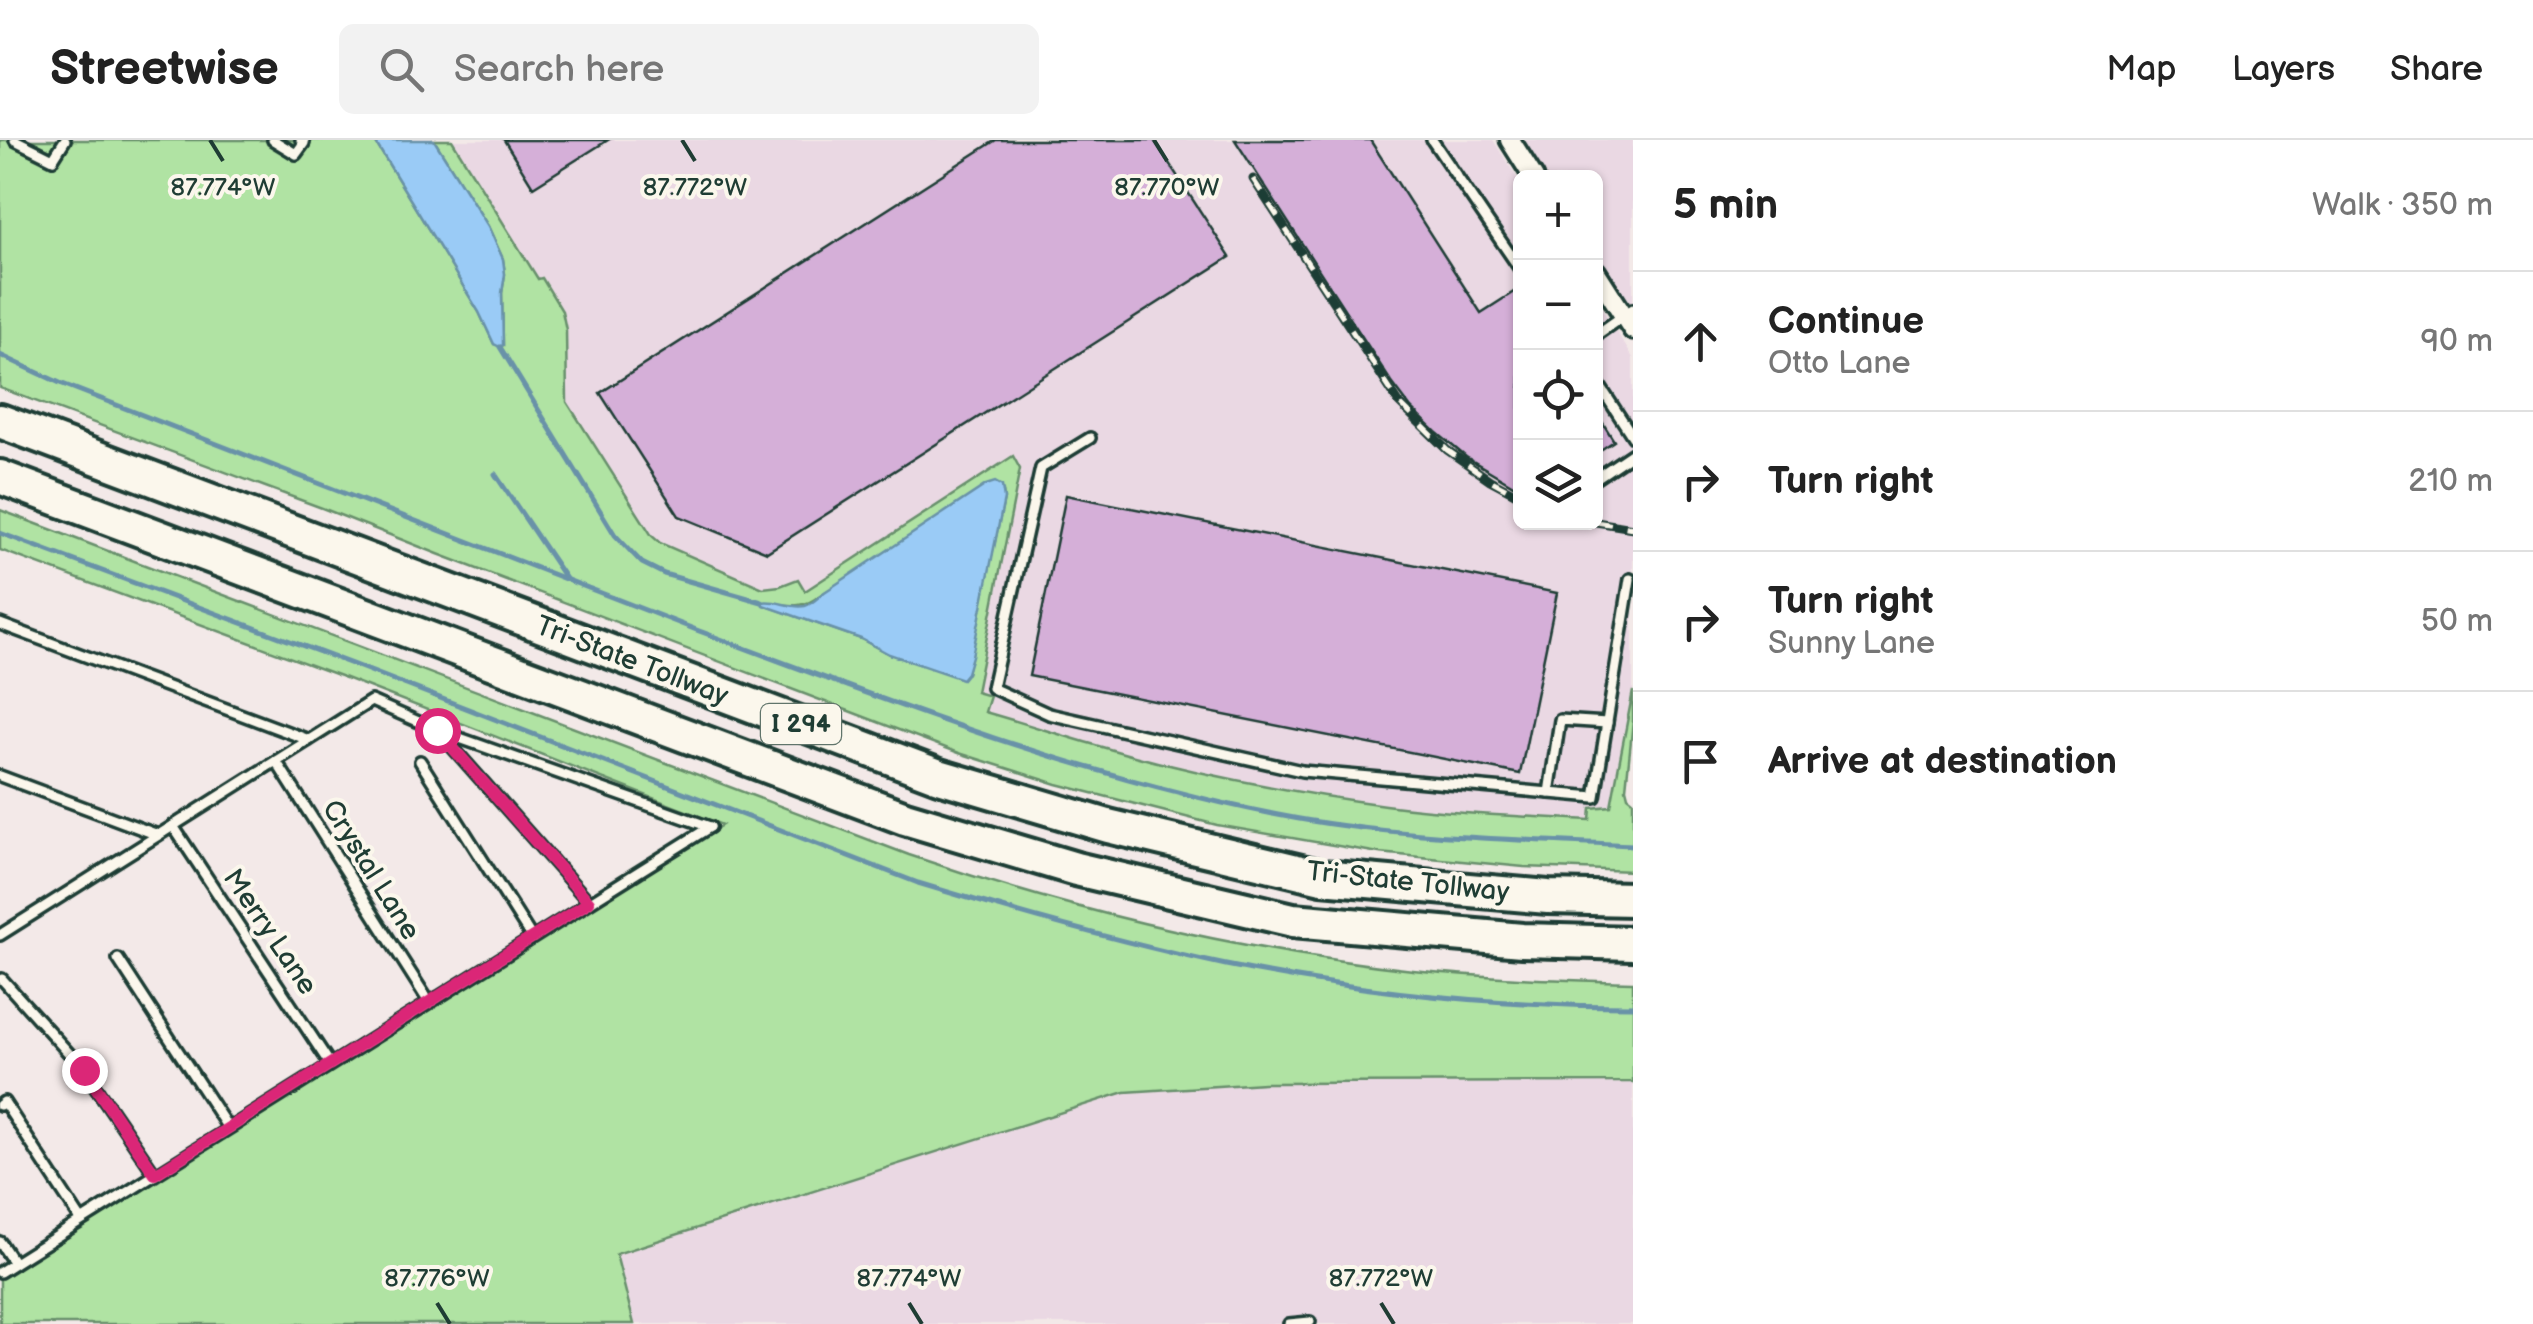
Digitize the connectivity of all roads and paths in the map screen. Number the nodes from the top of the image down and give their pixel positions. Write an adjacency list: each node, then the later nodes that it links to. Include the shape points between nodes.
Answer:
1 (15, 140): 2 (lane, via 53,159)
2 (64, 140)
3 (273, 140): 4 (lane, via 296,154)
4 (301, 140)
5 (1432, 140): 8 (lane)
6 (1510, 140): 7 (street)
7 (1529, 170)
8 (1514, 260)
9 (1603, 281): 10 (street)
10 (1630, 318): 11 (lane)
11 (1603, 332)
12 (1603, 391): 14 (lane)
13 (0, 422): 30 (highway, Tri-State Tollway / I 294, via 939,776 1108,826 1322,877)
14 (1633, 437)
15 (1090, 438): 27 (lane, via 1040,468 992,688 1048,714 1302,771)
16 (1633, 453): 17 (lane)
17 (1603, 473)
18 (0, 477): 34 (highway, Tri-State Tollway / I 294, via 905,818 1076,869 1293,920)
19 (1630, 579): 21 (lane)
20 (0, 624): 23 (lane)
21 (1607, 723): 27 (lane, via 1560,720); 27 (lane, via 1595,797)
22 (437, 730): 23 (lane, via 370,701); 31 (lane); 31 (lane, via 710,827)
23 (310, 740): 24 (lane)
24 (276, 761): 28 (lane); 37 (lane, Crystal Lane)
25 (420, 761): 33 (lane)
26 (0, 776): 29 (lane)
27 (1549, 793)
28 (173, 826): 29 (lane); 38 (lane, Merry Lane)
29 (158, 835): 32 (lane)
30 (1633, 899)
31 (589, 902): 33 (lane)
32 (0, 935)
33 (532, 938): 37 (lane)
34 (1633, 944)
35 (118, 959): 40 (lane)
36 (2, 979): 41 (lane, via 84,1070)
37 (429, 1002): 38 (lane)
38 (330, 1064): 40 (lane)
39 (0, 1105): 42 (lane)
40 (228, 1128): 41 (lane)
41 (155, 1174): 42 (lane)
42 (82, 1220): 44 (lane)
43 (0, 1242): 44 (lane)
44 (14, 1263): 45 (lane)
45 (0, 1272)
46 (1310, 1322): 47 (lane)
47 (1289, 1324)

